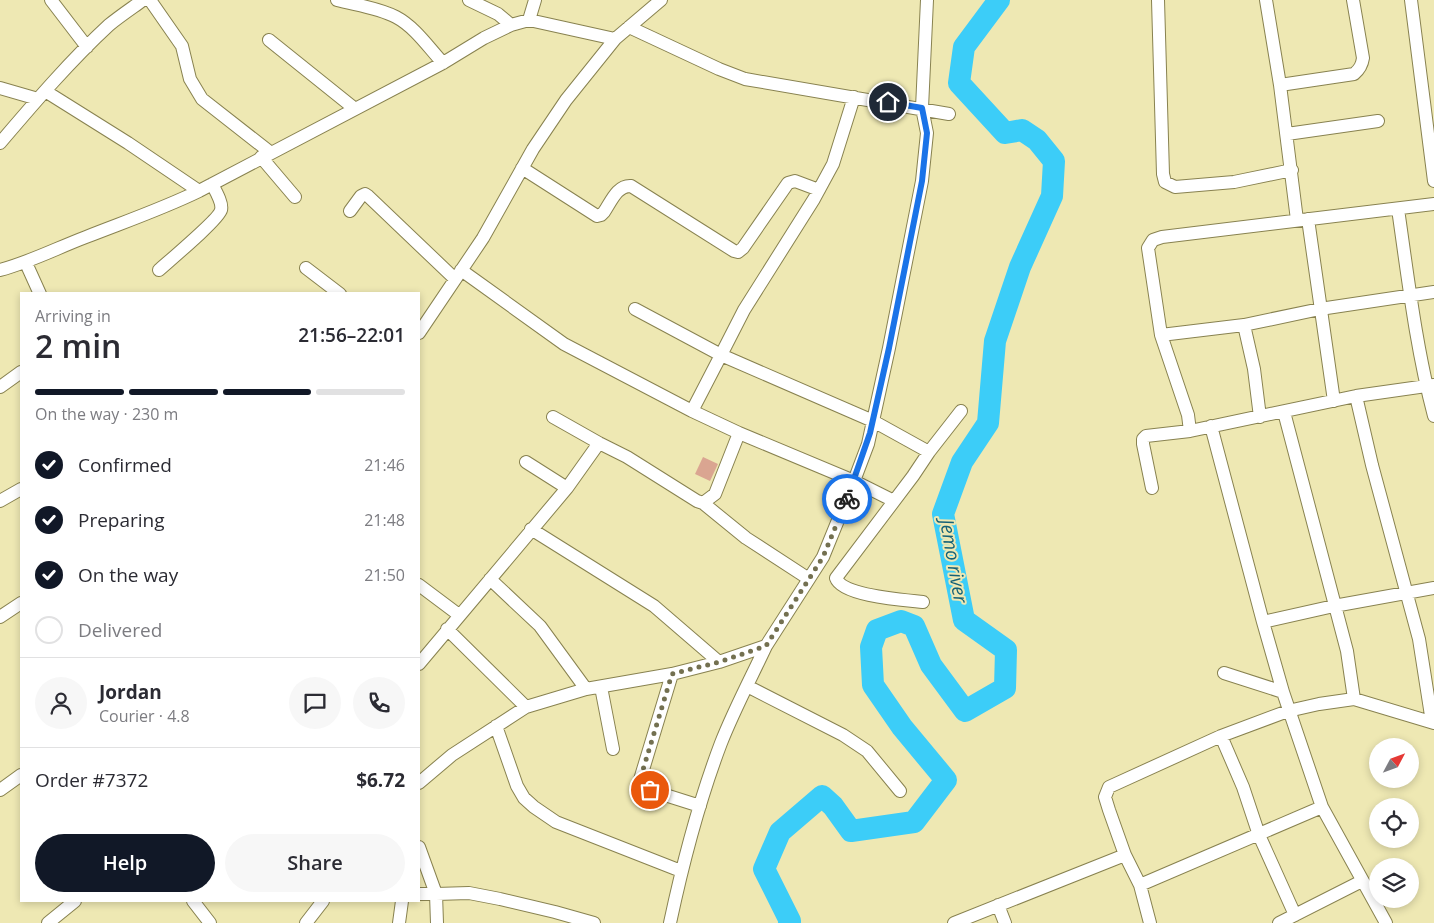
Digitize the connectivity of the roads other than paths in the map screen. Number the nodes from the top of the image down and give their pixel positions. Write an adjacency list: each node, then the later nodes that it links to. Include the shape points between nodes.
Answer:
1 (51, 0): 18 (street)
2 (143, 0): 18 (street)
3 (150, 0): 31 (street, via 182,46 190,80 202,99)
4 (337, 0): 19 (street, via 397,18)
5 (469, 0): 14 (street, via 498,14)
6 (535, 0): 13 (street)
7 (662, 0): 15 (street)
8 (927, 0): 24 (street)
9 (1158, 0): 33 (street, via 1165,182 1176,188 1234,182)
10 (1266, 0): 20 (street)
11 (1353, 0): 20 (street, via 1362,58 1358,70 1354,74)
12 (1411, 0): 28 (street)
13 (529, 20): 14 (street); 16 (street)
14 (511, 25): 19 (street)
15 (629, 27): 16 (street); 23 (street, via 745,79)
16 (615, 39): 32 (street, via 566,100)
17 (269, 40): 25 (street)
18 (87, 47): 22 (street)
19 (443, 63): 25 (street)
20 (1280, 85): 29 (street)
21 (0, 88): 22 (street)
22 (42, 95): 30 (street); 37 (street, via 128,143)
23 (854, 97): 24 (street); 36 (street, via 832,164)
24 (922, 108): 26 (street); 69 (street, via 927,133 922,181)
25 (355, 109): 31 (street)
26 (949, 114)
27 (1378, 121): 29 (street)
28 (1431, 129): 34 (street)
29 (1287, 134): 33 (street)
30 (0, 142)
31 (266, 155): 35 (street); 38 (street)
32 (522, 168): 36 (street, via 597,216 604,212 620,189 625,185 631,186 738,252 788,183 795,182); 47 (street, via 483,238)
33 (1292, 170): 42 (street)
34 (1434, 181)
35 (212, 184): 37 (street); 46 (street, via 221,205 220,212)
36 (819, 190): 57 (street, via 744,310)
37 (199, 191): 43 (street)
38 (295, 197)
39 (1434, 204): 40 (street)
40 (1398, 209): 42 (street); 51 (street)
41 (350, 211): 47 (street, via 365,194)
42 (1303, 220): 53 (street); 56 (street, via 1153,240 1148,248)
43 (26, 263): 45 (street); 48 (street)
44 (306, 268): 49 (street)
45 (0, 270)
46 (159, 270)
47 (458, 274): 55 (street); 63 (street, via 564,344)
48 (39, 292)
49 (337, 292)
50 (1434, 292): 51 (street)
51 (1410, 296): 53 (street); 59 (street)
52 (635, 309): 57 (street)
53 (1320, 309): 54 (street); 62 (street)
54 (1244, 325): 56 (street); 68 (street)
55 (420, 332)
56 (1161, 335): 71 (street)
57 (721, 355): 63 (street); 69 (street)
58 (20, 373): 60 (street)
59 (1430, 385): 61 (street); 66 (street)
60 (0, 387)
61 (1356, 396): 62 (street); 88 (street)
62 (1334, 401): 65 (street)
63 (692, 410): 72 (street)
64 (961, 411): 74 (street)
65 (1284, 412): 68 (street); 91 (street)
66 (1434, 416)
67 (553, 417): 73 (street)
68 (1260, 417): 70 (street)
69 (873, 422): 74 (street); 76 (street)
70 (1211, 426): 71 (street); 94 (street)
71 (1190, 430): 78 (street, via 1151,434 1143,439)
72 (740, 433): 76 (street); 82 (street, via 714,494)
73 (600, 443): 77 (street); 82 (street)
74 (929, 452): 81 (street)
75 (526, 462): 77 (street)
76 (854, 481): 81 (street); 85 (street, via 823,557)
77 (567, 488): 83 (street)
78 (1152, 488)
79 (20, 490): 80 (street)
80 (0, 501)
81 (894, 501): 89 (street, via 841,569 836,581 870,596)
82 (703, 502): 85 (street, via 746,538)
83 (531, 530): 84 (street); 97 (street, via 654,606)
84 (490, 579): 92 (street); 103 (street, via 540,626)
85 (809, 580): 96 (street)
86 (420, 586): 92 (street)
87 (1434, 588): 88 (street)
88 (1406, 592): 91 (street); 108 (street, via 1419,639)
89 (923, 602)
90 (20, 604): 93 (street)
91 (1334, 606): 94 (street); 105 (street, via 1347,651)
92 (459, 615): 95 (street)
93 (0, 617)
94 (1262, 622): 104 (street)
95 (447, 629): 98 (street); 106 (street)
96 (766, 646): 97 (street); 101 (street)
97 (719, 662): 100 (street)
98 (420, 663)
99 (1224, 673): 104 (street)
100 (672, 674): 102 (street); 116 (street, via 641,784 643,788)
101 (747, 686): 115 (street, via 843,735 867,751); 116 (street, via 721,742)
102 (601, 687): 103 (street); 111 (street)
103 (586, 689): 106 (street)
104 (1283, 692): 107 (street)
105 (1354, 699): 107 (street); 108 (street)
106 (526, 707): 109 (street)
107 (1288, 711): 110 (street); 117 (street)
108 (1433, 723)
109 (496, 726): 113 (street, via 452,755); 121 (street, via 517,786 534,807 556,822)
110 (1221, 736): 118 (street); 120 (street, via 1109,787 1105,797)
111 (614, 749)
112 (20, 775): 114 (street)
113 (420, 782)
114 (0, 790)
115 (900, 792)
116 (700, 806): 121 (street)
117 (1322, 807): 118 (street); 122 (street)
118 (1259, 835): 123 (street); 131 (street)
119 (420, 850): 125 (street)
120 (1125, 855): 123 (street); 130 (street)
121 (682, 871): 139 (street)
122 (1362, 881): 131 (street); 144 (street)
123 (1140, 886): 142 (street)
124 (420, 894): 125 (street)
125 (436, 894): 137 (street); 138 (street, via 469,894 500,899)
126 (74, 902): 132 (street)
127 (194, 902): 134 (street)
128 (402, 902): 136 (street)
129 (318, 904): 135 (street)
130 (998, 905): 140 (street); 141 (street)
131 (1295, 915): 143 (street)
132 (62, 919): 133 (street)
133 (48, 923)
134 (210, 923)
135 (306, 923)
136 (399, 923)
137 (437, 923)
138 (594, 923)
139 (670, 923)
140 (954, 923)
141 (1005, 923)
142 (1150, 923)
143 (1279, 923)
144 (1386, 923)

